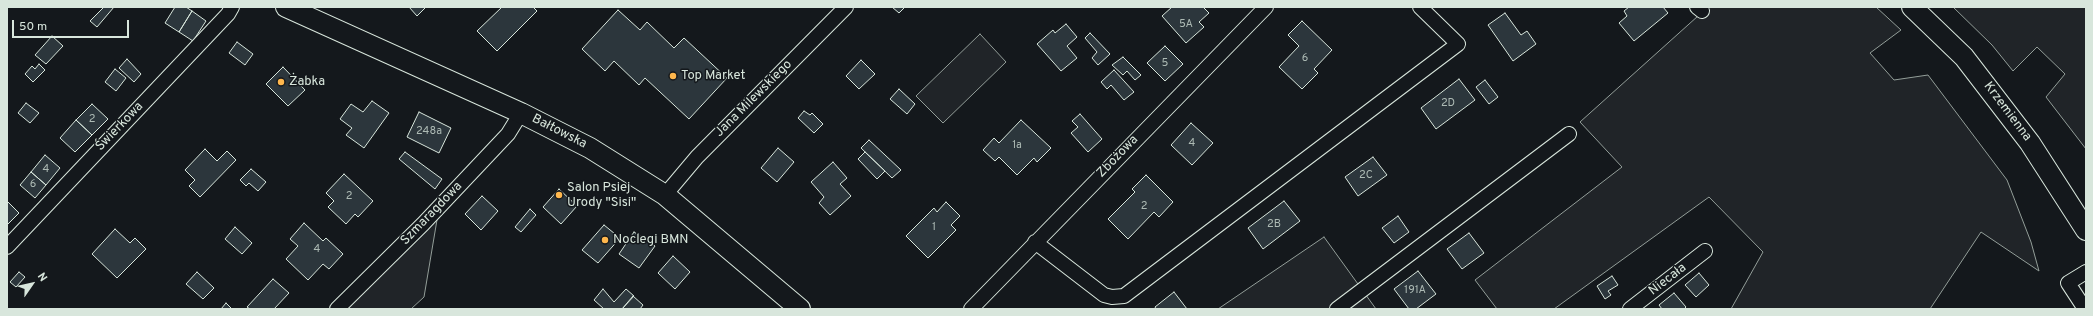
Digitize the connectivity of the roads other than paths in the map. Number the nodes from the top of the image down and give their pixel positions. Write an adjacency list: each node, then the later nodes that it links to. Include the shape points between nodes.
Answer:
1 (232, 7): 12 (street, Świerkowa)
2 (286, 7): 7 (main road, Bałtowska)
3 (846, 7): 9 (street, Jana Milewskiego, via 703,151)
4 (1266, 7): 11 (street, Zbożowa)
5 (1420, 7): 11 (street, via 1458,44 1124,296 1112,298 1104,295)
6 (1912, 7): 10 (main road, Krzemienna, via 1964,57 2030,143)
7 (521, 113): 9 (main road, Bałtowska, via 590,148); 15 (street, Szmaragdowa, via 508,134 424,224)
8 (1570, 134): 18 (street)
9 (665, 195): 16 (main road, Bałtowska)
10 (2086, 230)
11 (1035, 242): 17 (street, Zbożowa)
12 (7, 247)
13 (1705, 251): 19 (street, Niecała)
14 (2086, 272): 20 (street, via 2068,283)
15 (338, 309)
16 (800, 309)
17 (971, 309)
18 (1337, 309)
19 (1630, 309)
20 (2085, 309)

